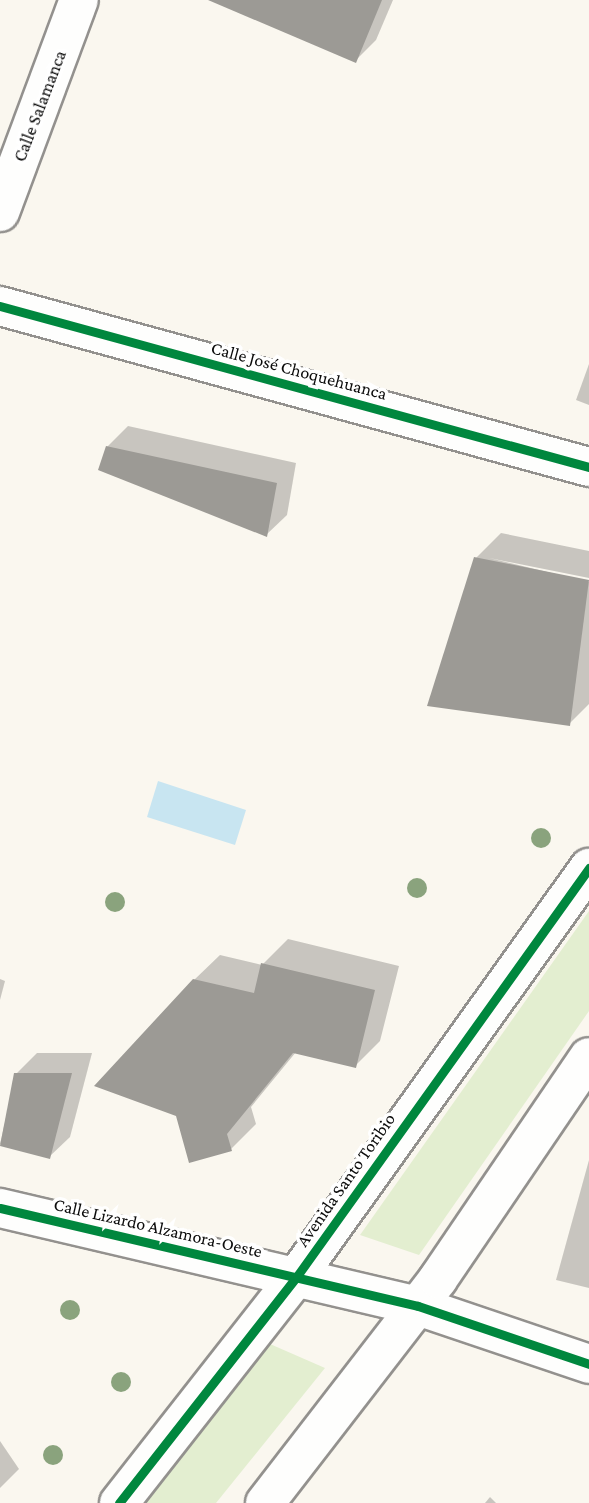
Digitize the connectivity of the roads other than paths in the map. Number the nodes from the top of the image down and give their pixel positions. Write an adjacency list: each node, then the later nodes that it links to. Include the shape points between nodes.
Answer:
1 (79, 0): 2 (street, Calle Salamanca)
2 (0, 212)
3 (0, 306): 4 (street, Calle José Choquehuanca)
4 (589, 467)
5 (589, 868): 8 (street, Avenida Santo Toribio)
6 (589, 1057): 9 (street)
7 (0, 1208): 8 (street, Calle Lizardo Alzamora-Oeste)
8 (297, 1276): 9 (street, Calle Lizardo Alzamora-Oeste); 11 (street, Avenida Santo Toribio)
9 (418, 1306): 10 (street, Calle Lizardo Alzamora-Oeste); 12 (street)
10 (589, 1364)
11 (119, 1503)
12 (265, 1503)

